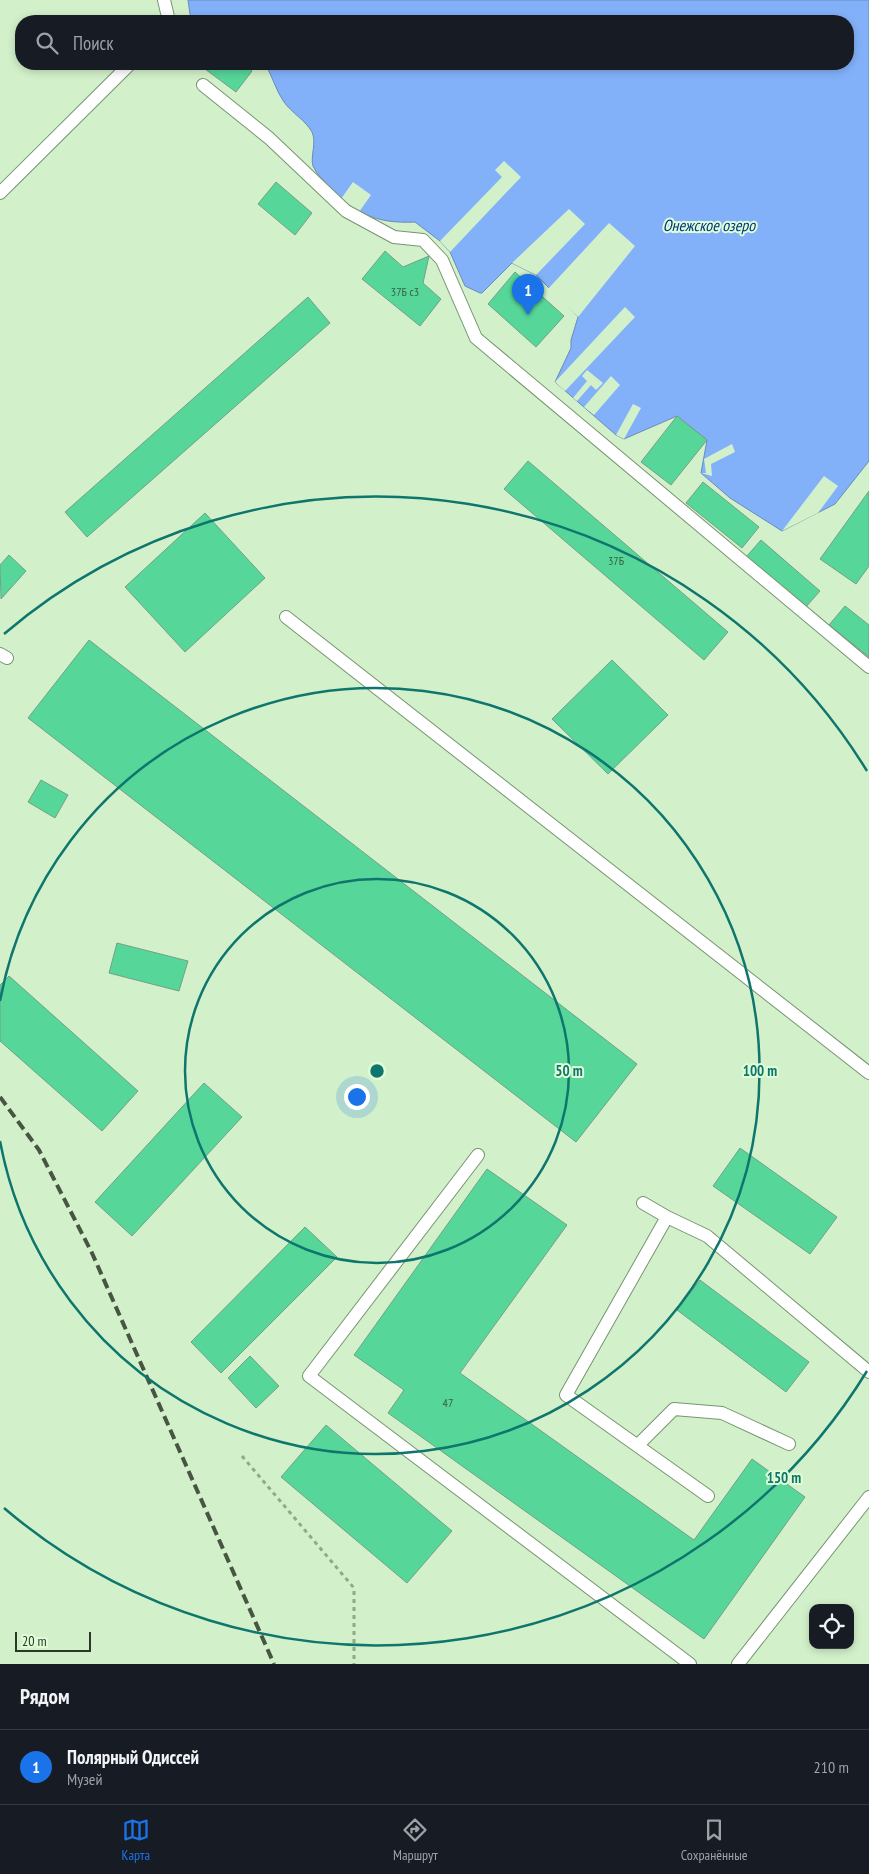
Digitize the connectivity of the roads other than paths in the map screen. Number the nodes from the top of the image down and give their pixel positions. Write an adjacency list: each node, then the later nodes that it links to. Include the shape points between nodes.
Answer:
1 (164, 0): 2 (lane)
2 (168, 15)
3 (124, 70): 5 (lane)
4 (203, 85): 7 (lane, via 269,138 346,211 394,237 423,240 442,260 476,338)
5 (0, 193)
6 (286, 617): 8 (lane)
7 (869, 667)
8 (869, 1073)
9 (478, 1155): 17 (lane, via 309,1376)
10 (643, 1203): 11 (lane)
11 (667, 1217): 12 (lane, via 707,1236); 14 (lane, via 566,1395)
12 (869, 1372)
13 (789, 1444): 14 (lane, via 722,1413 674,1409)
14 (638, 1445): 15 (lane)
15 (708, 1496)
16 (869, 1497): 18 (lane)
17 (690, 1664)
18 (738, 1664)

